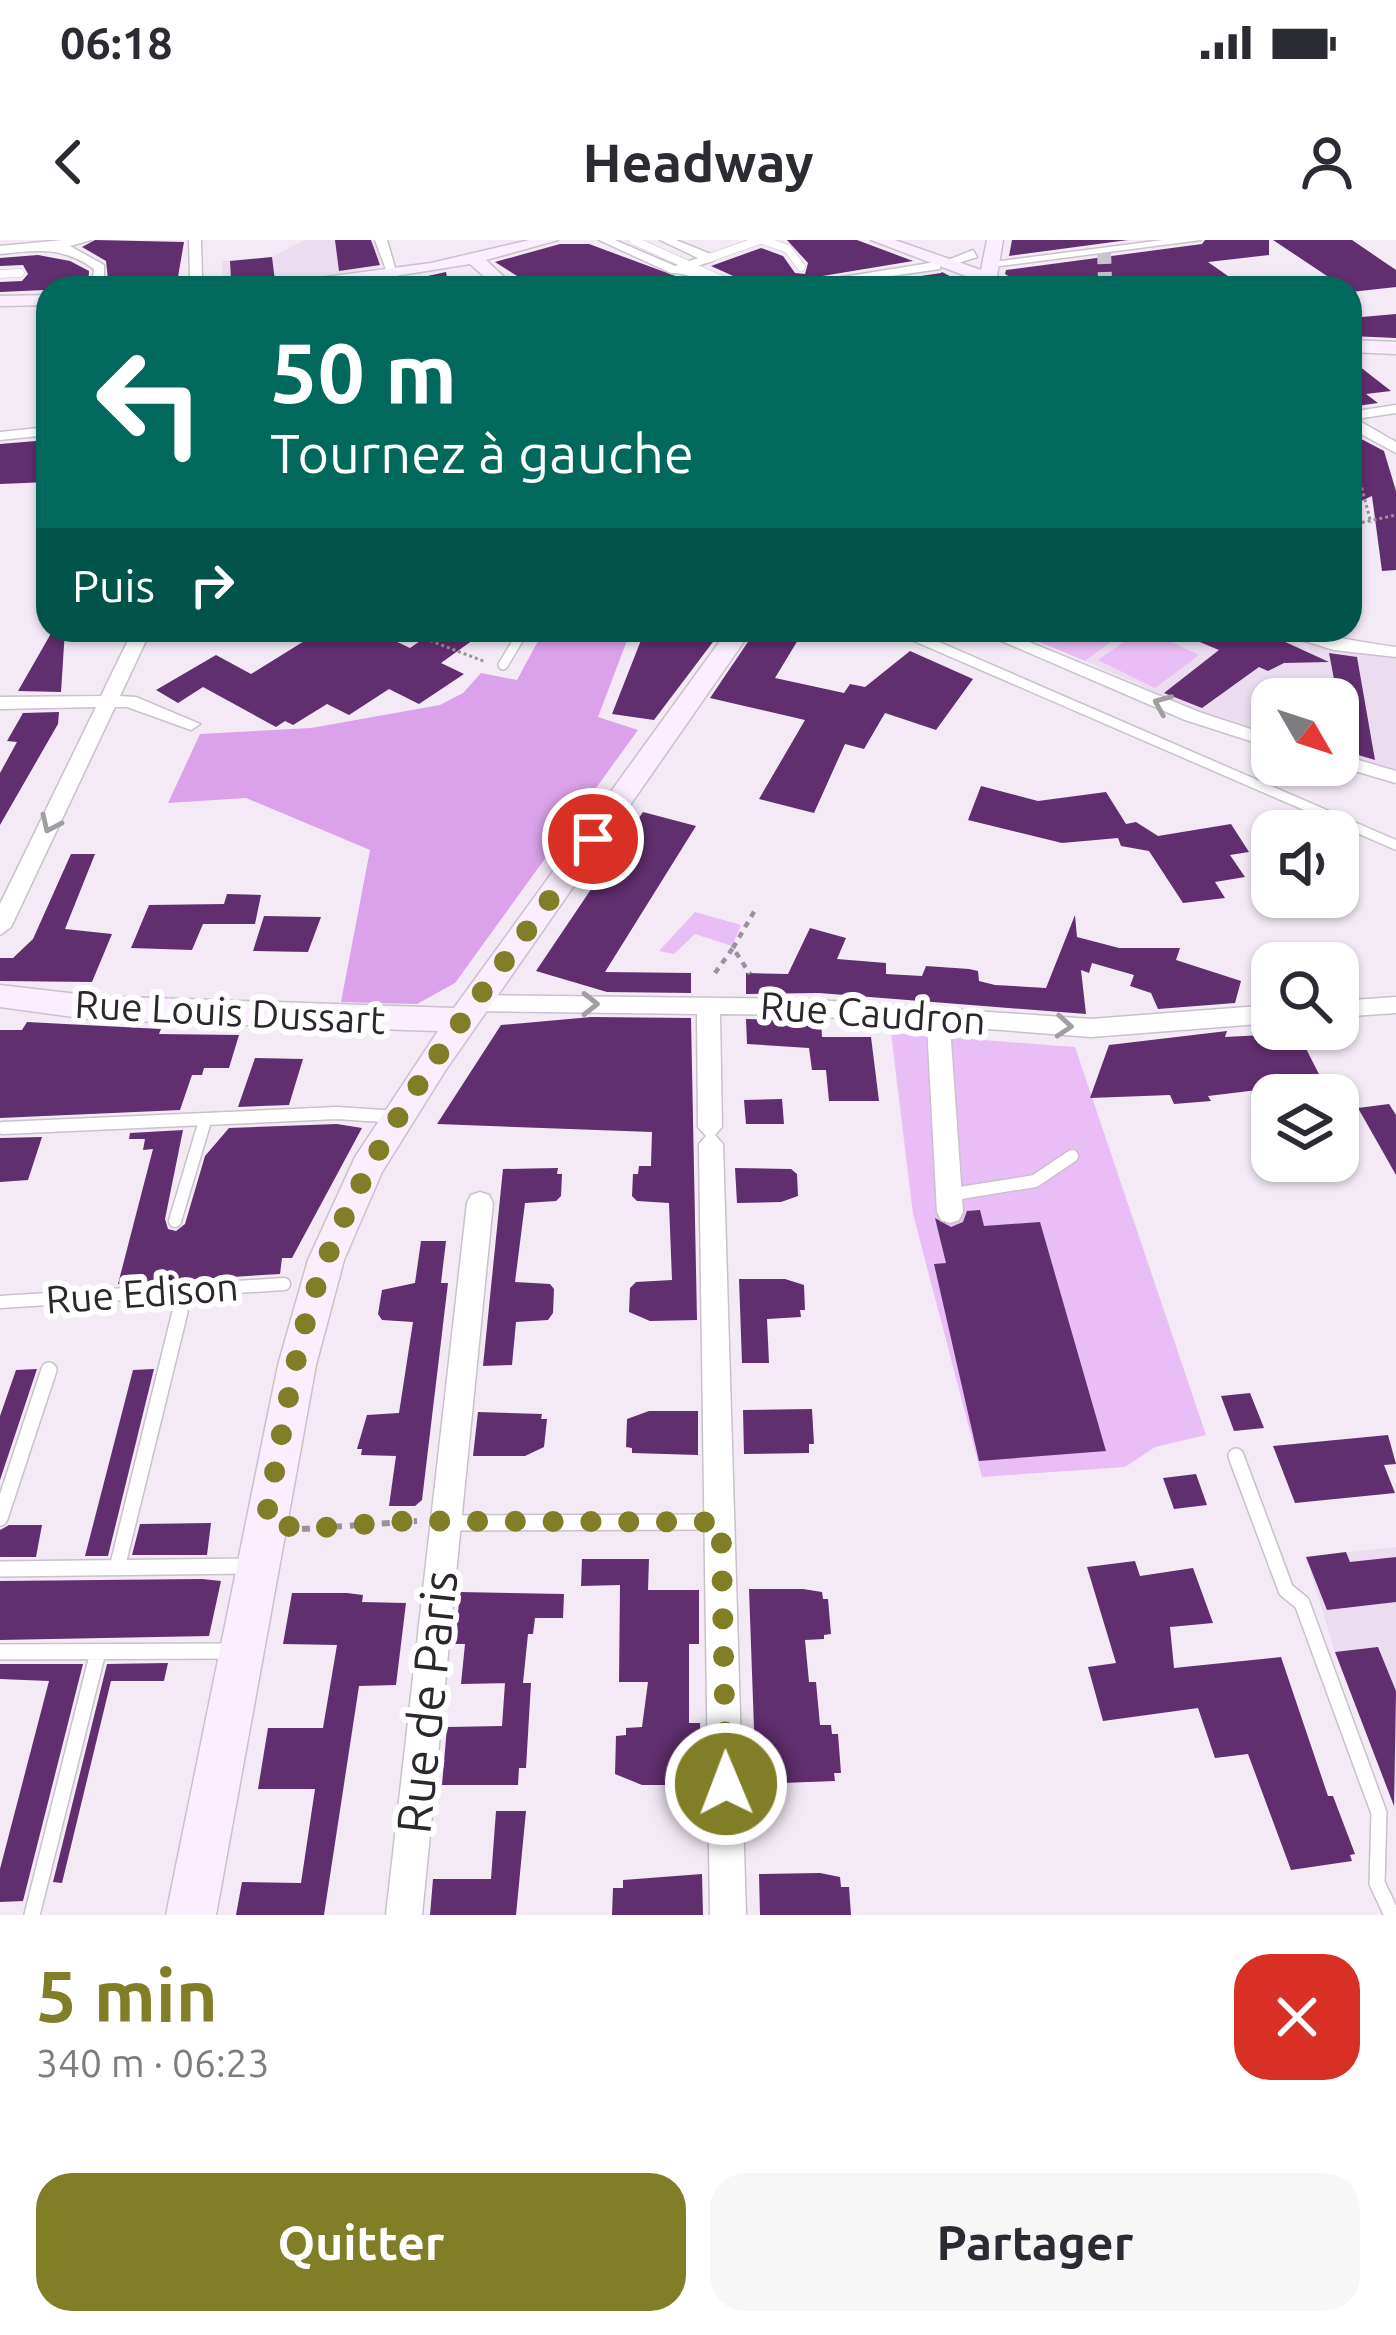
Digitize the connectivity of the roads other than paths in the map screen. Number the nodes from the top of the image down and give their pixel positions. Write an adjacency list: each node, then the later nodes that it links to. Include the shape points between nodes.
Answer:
1 (85, 240): 12 (street)
2 (195, 240): 23 (street)
3 (381, 240): 21 (street)
4 (550, 240): 16 (main road)
5 (605, 240): 17 (street, via 675,270)
6 (633, 240): 17 (lane)
7 (665, 240): 15 (street)
8 (762, 240): 15 (lane); 18 (lane, via 788,248)
9 (879, 240): 29 (main road)
10 (995, 240): 30 (main road)
11 (1195, 240): 31 (street)
12 (55, 245): 13 (street); 22 (street, via 79,253)
13 (0, 250)
14 (974, 254): 28 (street)
15 (709, 258): 17 (street)
16 (476, 260): 21 (main road); 25 (main road)
17 (687, 266): 26 (street); 27 (lane)
18 (801, 267)
19 (20, 273): 20 (lane)
20 (0, 274)
21 (394, 275): 24 (main road)
22 (99, 276)
23 (197, 276)
24 (389, 276)
25 (494, 276)
26 (704, 276)
27 (711, 276)
28 (862, 276)
29 (985, 276)
30 (988, 276)
31 (994, 276)
32 (36, 300): 33 (main road)
33 (0, 301)
34 (1362, 347): 35 (main road)
35 (1396, 348)
36 (1396, 409): 37 (street)
37 (1362, 423)
38 (36, 432): 40 (street)
39 (1362, 432): 41 (street)
40 (0, 436)
41 (1396, 448)
42 (136, 642): 51 (street)
43 (517, 642): 49 (lane)
44 (731, 642): 62 (main road)
45 (928, 642): 56 (lane)
46 (1014, 642): 53 (street, one-way to 46)
47 (1323, 642): 48 (street)
48 (1396, 652)
49 (503, 665)
50 (0, 703): 51 (street)
51 (104, 710): 52 (street, via 142,703); 57 (street, one-way to 57)
52 (190, 724)
53 (1251, 735)
54 (1359, 766): 55 (street)
55 (1396, 777)
56 (1396, 844)
57 (0, 927)
58 (0, 996): 62 (main road, Rue Louis Dussart, via 95,1008)
59 (708, 1004): 62 (street, Rue Caudron, one-way to 59); 64 (street, Rue Caudron); 78 (street)
60 (1396, 1005): 61 (street)
61 (1359, 1008)
62 (467, 1012): 65 (main road)
63 (1251, 1016): 64 (street, Rue Caudron, one-way to 63, via 1091,1028)
64 (938, 1017): 70 (street)
65 (398, 1117): 66 (lane); 80 (main road, via 326,1259)
66 (205, 1121): 67 (lane); 71 (lane)
67 (3, 1128)
68 (1072, 1156): 70 (lane, via 1035,1181)
69 (480, 1203): 79 (street, Rue de Paris)
70 (948, 1204)
71 (175, 1221)
72 (284, 1284): 73 (lane, Rue Edison)
73 (187, 1289): 74 (lane, Rue Edison); 81 (lane)
74 (0, 1302)
75 (49, 1370): 77 (lane)
76 (1236, 1456): 90 (lane, via 1286,1590 1302,1603 1379,1813 1377,1883)
77 (0, 1518)
78 (721, 1522): 79 (lane); 89 (street)
79 (446, 1523): 88 (street, Rue de Paris)
80 (257, 1566): 81 (lane); 83 (main road)
81 (117, 1568): 82 (lane)
82 (0, 1569)
83 (241, 1651): 85 (lane); 87 (main road)
84 (0, 1652): 85 (lane)
85 (98, 1652): 86 (lane)
86 (32, 1915)
87 (190, 1915)
88 (404, 1915)
89 (728, 1915)
90 (1392, 1915)

